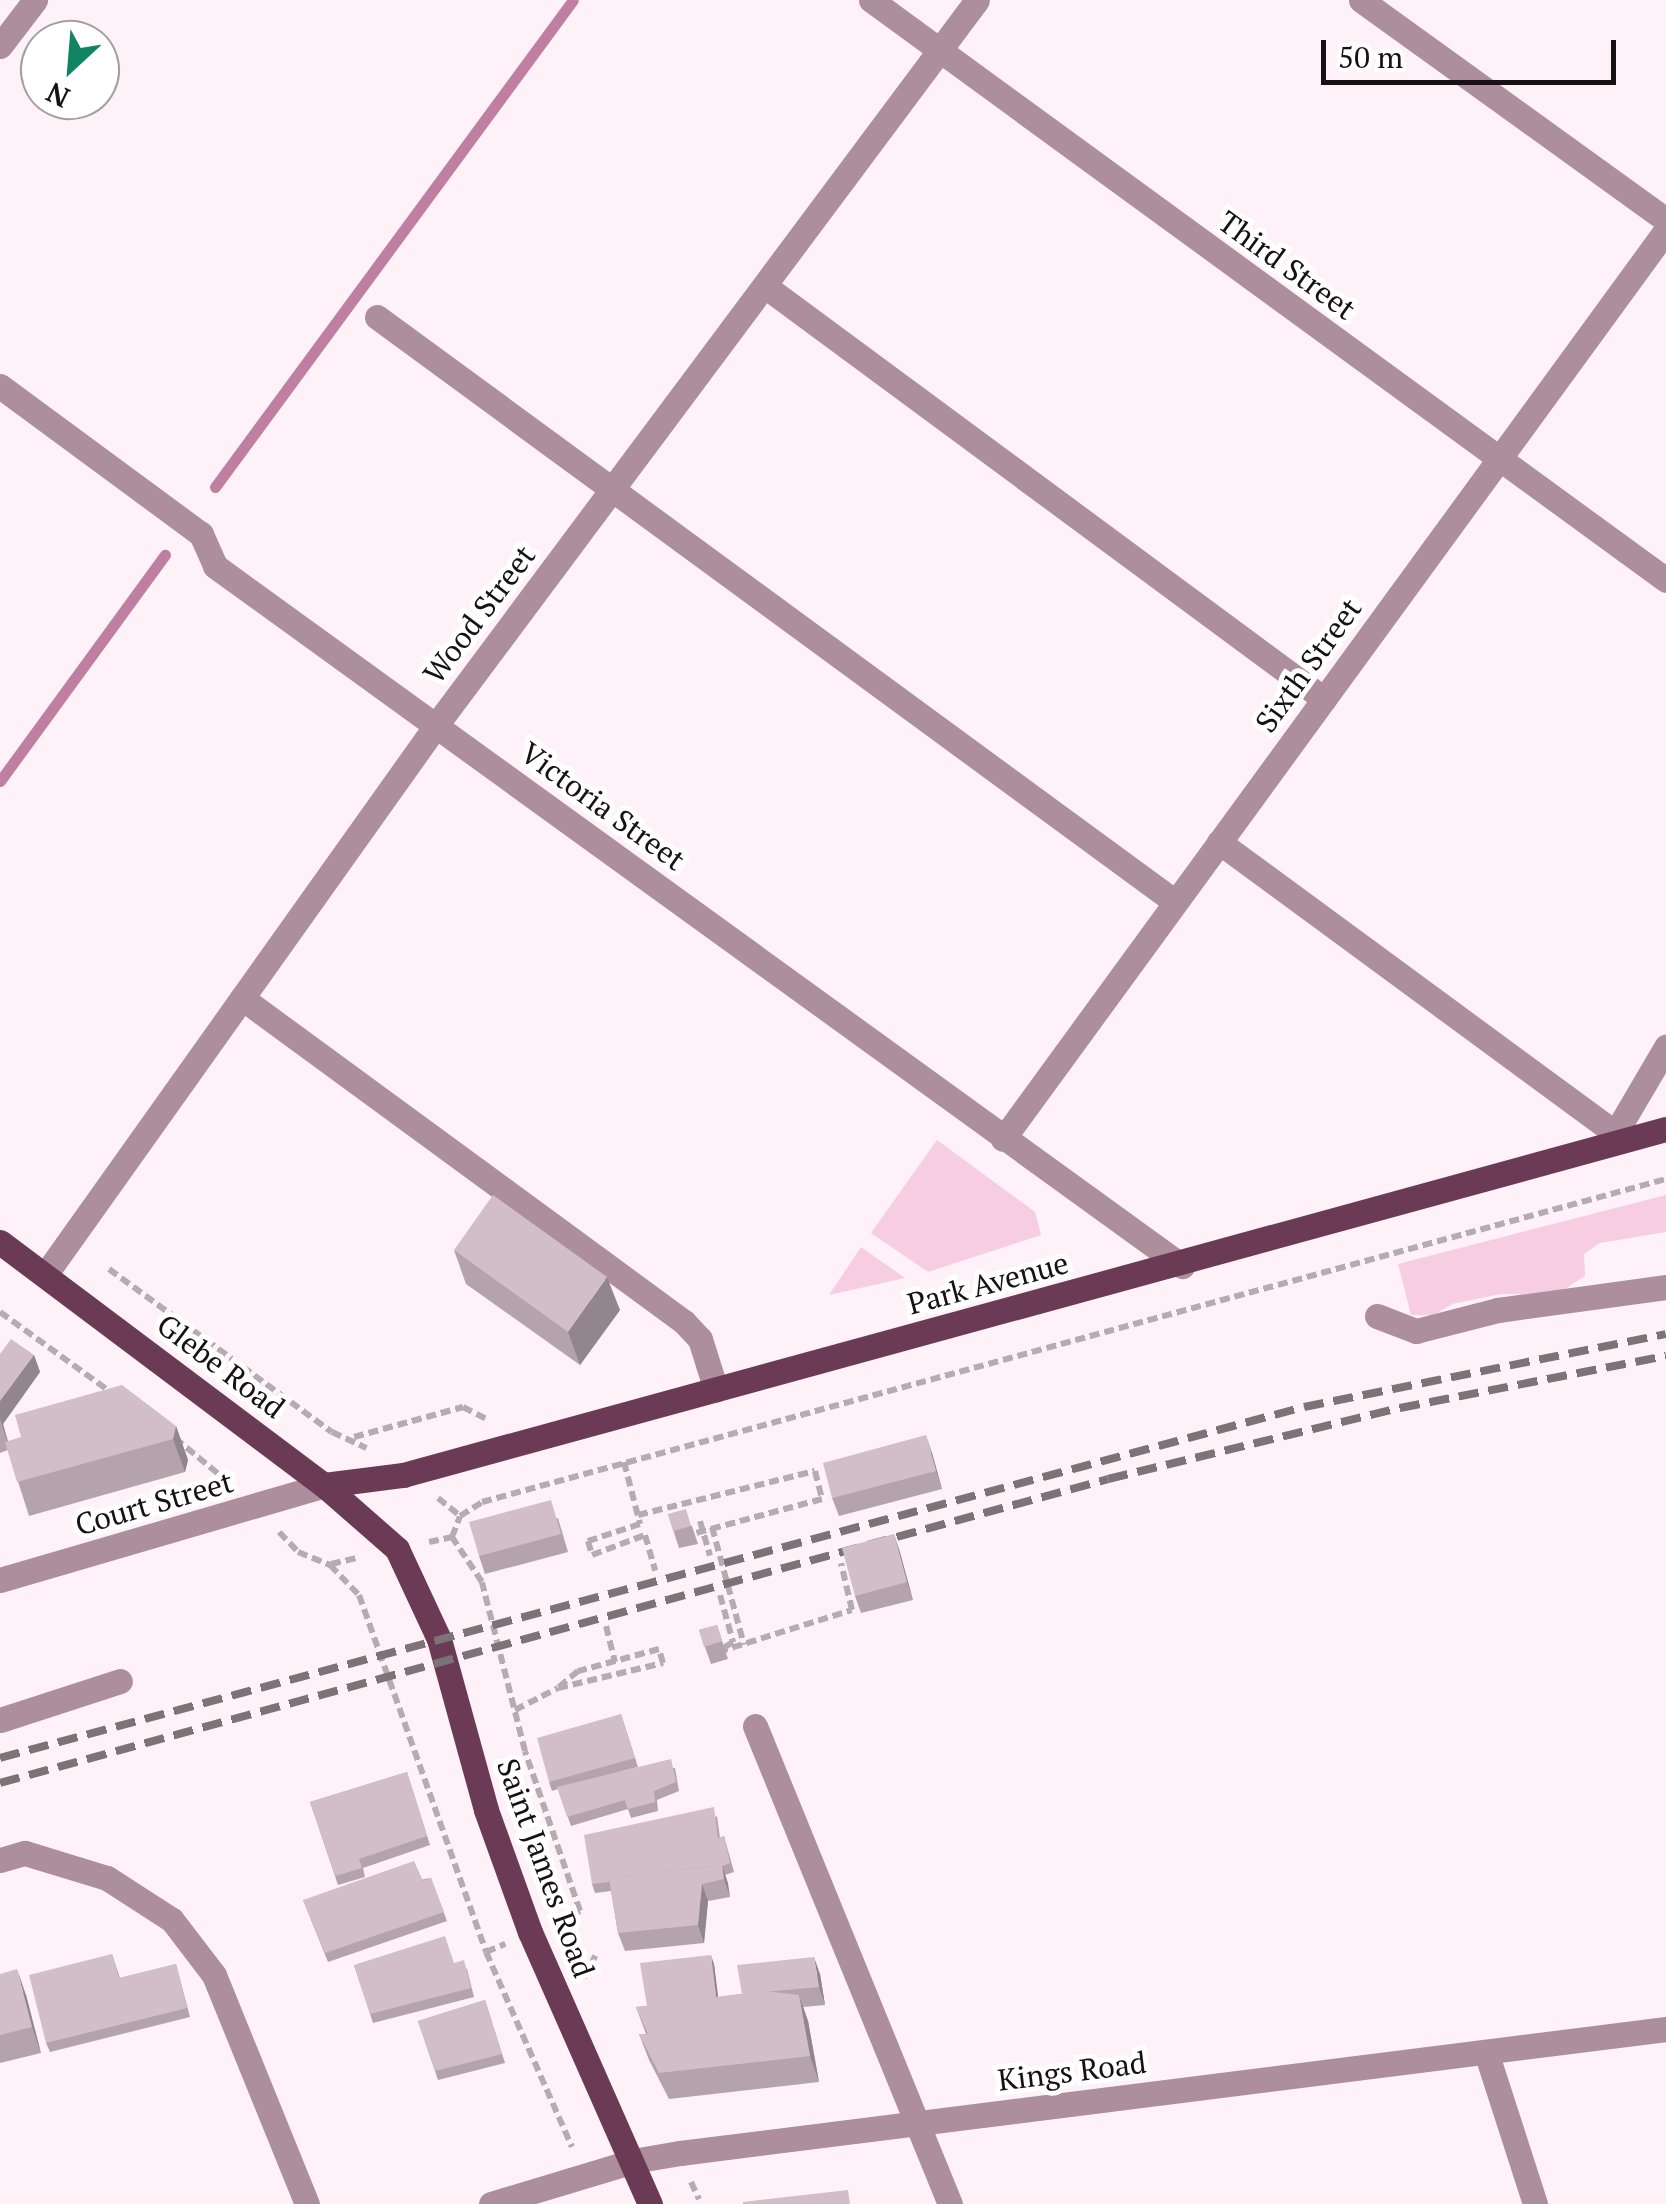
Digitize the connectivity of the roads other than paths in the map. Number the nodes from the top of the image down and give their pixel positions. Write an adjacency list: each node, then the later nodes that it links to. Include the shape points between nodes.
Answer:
1 (34, 0): 6 (street)
2 (871, 0): 7 (street, Third Street)
3 (977, 0): 7 (street, Wood Street)
4 (1361, 0): 5 (street)
5 (1395, 10): 8 (street)
6 (0, 46)
7 (940, 51): 10 (street, Wood Street); 13 (street, Third Street)
8 (1666, 220)
9 (1666, 230): 13 (street, Sixth Street)
10 (765, 286): 14 (street, Wood Street); 16 (street)
11 (377, 318): 14 (street)
12 (0, 386): 17 (street, Victoria Street, via 201,534 215,566)
13 (1498, 460): 15 (street, Third Street); 16 (street, Sixth Street)
14 (611, 492): 17 (street, Wood Street); 19 (street)
15 (1666, 580)
16 (1324, 698): 18 (street, Sixth Street)
17 (437, 724): 20 (street, Wood Street); 24 (street, Victoria Street)
18 (1219, 842): 19 (street, Sixth Street); 23 (street)
19 (1175, 902): 24 (street, Sixth Street)
20 (242, 998): 27 (street, Wood Street); 30 (street, via 684,1322 700,1339)
21 (1666, 1048): 23 (street)
22 (1666, 1129): 23 (main road, Park Avenue)
23 (1612, 1138): 26 (main road, Park Avenue)
24 (1003, 1139): 26 (street, Victoria Street)
25 (0, 1242): 27 (main road, Glebe Road)
26 (1182, 1266): 30 (main road, Park Avenue)
27 (45, 1274): 31 (main road, Glebe Road)
28 (1666, 1287): 29 (street, via 1498,1310 1416,1331)
29 (1377, 1316)
30 (716, 1390): 31 (main road, Park Avenue, via 404,1475)
31 (324, 1485): 32 (main road, Glebe Road); 33 (street, Court Street)
32 (397, 1549): 41 (main road, Saint James Road, via 439,1639 486,1810 530,1932)
33 (0, 1580)
34 (120, 1680): 35 (street)
35 (0, 1720)
36 (755, 1726): 40 (street)
37 (0, 1860): 42 (street, via 25,1853 107,1878 172,1920 214,1974)
38 (1666, 2029): 39 (street, Kings Road)
39 (1486, 2052): 40 (street, Kings Road); 46 (street)
40 (917, 2124): 41 (street, Kings Road); 45 (street)
41 (633, 2160): 43 (street, Kings Road); 44 (main road, Saint James Road)
42 (307, 2204)
43 (491, 2204)
44 (650, 2204)
45 (950, 2204)
46 (1535, 2204)

